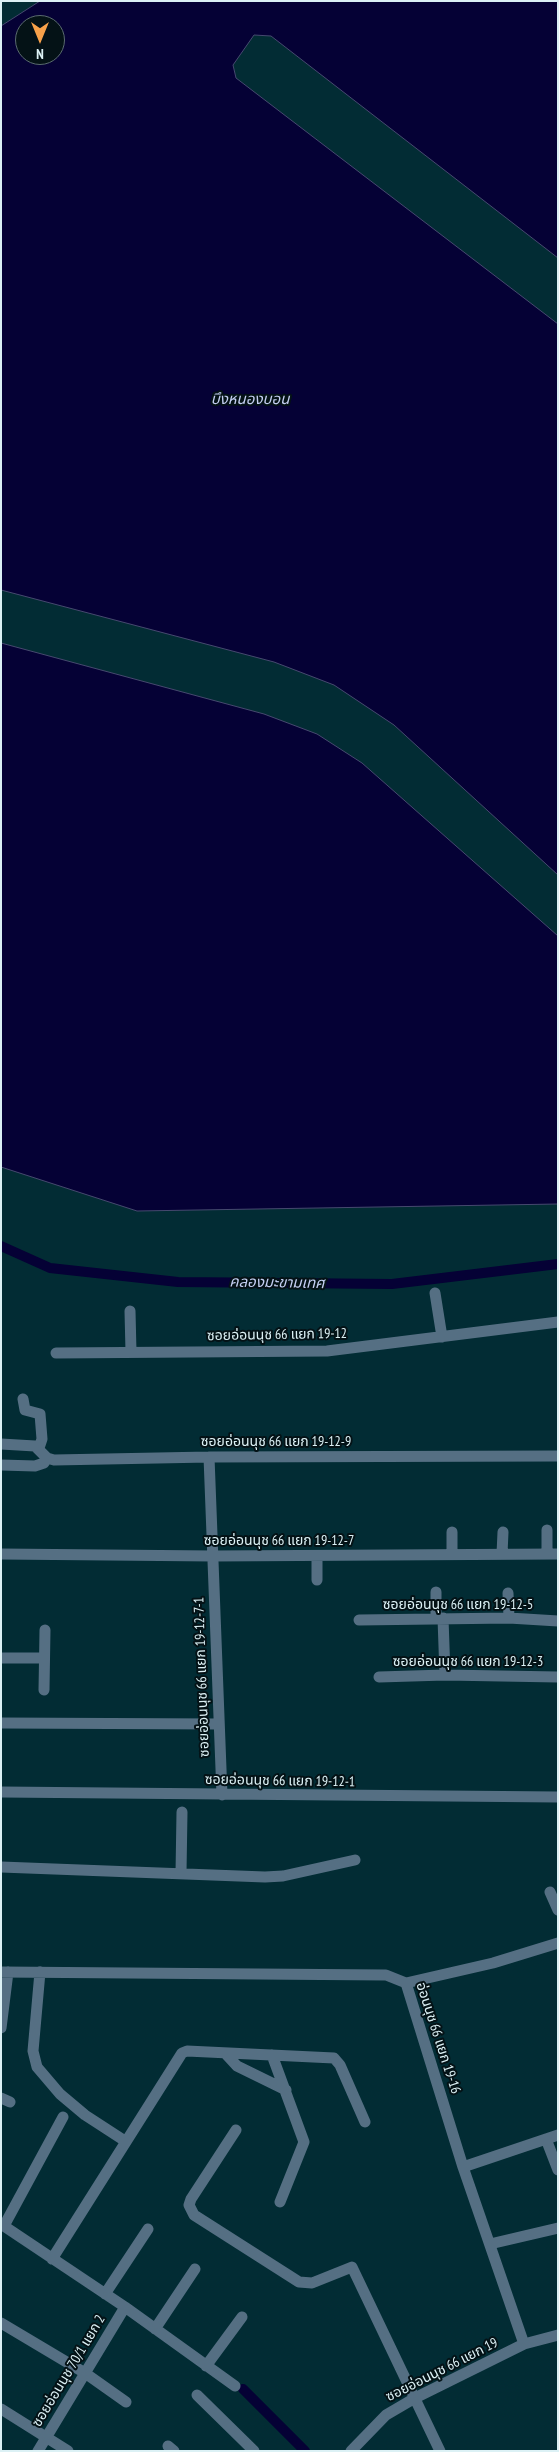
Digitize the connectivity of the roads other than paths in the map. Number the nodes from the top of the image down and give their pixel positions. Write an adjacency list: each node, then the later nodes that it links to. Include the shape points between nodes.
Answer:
1 (436, 1293): 4 (street)
2 (130, 1311): 5 (street)
3 (558, 1322): 4 (street, ซอยอ่อนนุช 66 แยก 19-12)
4 (442, 1337): 5 (street, ซอยอ่อนนุช 66 แยก 19-12, via 327,1351)
5 (131, 1352): 6 (street, ซอยอ่อนนุช 66 แยก 19-12)
6 (56, 1353)
7 (23, 1399): 9 (street, via 25,1410 40,1414 42,1439)
8 (1, 1444): 9 (street)
9 (39, 1448): 12 (street)
10 (558, 1456): 11 (street, ซอยอ่อนนุช 66 แยก 19-12-9)
11 (208, 1457): 12 (street, ซอยอ่อนนุช 66 แยก 19-12-9); 21 (street, ซอยอ่อนนุช 66 แยก 19-12-7-1)
12 (47, 1458): 13 (street, via 36,1466)
13 (1, 1465)
14 (547, 1530): 20 (street)
15 (452, 1532): 18 (street)
16 (503, 1532): 19 (street)
17 (1, 1554): 21 (street, ซอยอ่อนนุช 66 แยก 19-12-7)
18 (452, 1554): 19 (street, ซอยอ่อนนุช 66 แยก 19-12-7); 22 (street, ซอยอ่อนนุช 66 แยก 19-12-7)
19 (502, 1554): 20 (street, ซอยอ่อนนุช 66 แยก 19-12-7)
20 (552, 1554)
21 (213, 1556): 22 (street, ซอยอ่อนนุช 66 แยก 19-12-7); 38 (street, ซอยอ่อนนุช 66 แยก 19-12-7-1)
22 (317, 1556): 23 (street)
23 (317, 1580)
24 (436, 1592): 26 (street)
25 (508, 1593): 27 (street)
26 (439, 1618): 27 (street, ซอยอ่อนนุช 66 แยก 19-12-5); 28 (street, ซอยอ่อนนุช 66 แยก 19-12-5); 33 (street)
27 (509, 1618): 29 (street, ซอยอ่อนนุช 66 แยก 19-12-5)
28 (359, 1620)
29 (558, 1621)
30 (45, 1630): 32 (street)
31 (1, 1658): 32 (street)
32 (44, 1658): 36 (street)
33 (445, 1675): 34 (street, ซอยอ่อนนุช 66 แยก 19-12-3); 35 (street, ซอยอ่อนนุช 66 แยก 19-12-3)
34 (379, 1677)
35 (558, 1677)
36 (44, 1690)
37 (1, 1723): 38 (street)
38 (219, 1724): 40 (street, ซอยอ่อนนุช 66 แยก 19-12-7-1)
39 (1, 1792): 40 (street, ซอยอ่อนนุช 66 แยก 19-12-1)
40 (222, 1796): 41 (street, ซอยอ่อนนุช 66 แยก 19-12-1)
41 (558, 1797)
42 (182, 1812): 45 (street)
43 (355, 1860): 45 (street, via 282,1876)
44 (1, 1867): 45 (street)
45 (181, 1873)
46 (550, 1892): 47 (street)
47 (558, 1910)
48 (558, 1943): 51 (street, via 493,1963)
49 (4, 1972): 50 (street, อ่อนนุช 66 แยก 19-16); 52 (street)
50 (40, 1972): 51 (street, อ่อนนุช 66 แยก 19-16, via 386,1975); 61 (street, via 34,2051 37,2068 85,2115)
51 (406, 1983): 62 (street, อ่อนนุช 66 แยก 19-16)
52 (1, 2028)
53 (225, 2053): 54 (street); 55 (street, via 237,2066); 61 (street, via 187,2051 178,2057)
54 (272, 2055): 55 (street); 57 (street, via 338,2060)
55 (286, 2090): 64 (street, via 304,2142)
56 (63, 2117): 65 (street)
57 (365, 2122)
58 (236, 2130): 82 (street, via 191,2199 189,2204 194,2215 299,2282 312,2282 352,2267)
59 (558, 2135): 60 (street)
60 (546, 2139): 62 (street); 63 (street)
61 (125, 2141): 69 (street)
62 (463, 2167): 68 (street, อ่อนนุช 66 แยก 19-16)
63 (558, 2170)
64 (280, 2202)
65 (2, 2225): 69 (street)
66 (148, 2228): 71 (street)
67 (558, 2228): 68 (street)
68 (490, 2244): 77 (street, อ่อนนุช 66 แยก 19-16)
69 (52, 2259): 71 (street)
70 (195, 2269): 75 (street)
71 (105, 2294): 72 (street)
72 (125, 2307): 75 (street); 79 (street, ซอยอ่อนนุช 70/1 แยก 2)
73 (242, 2317): 78 (street)
74 (1, 2323): 79 (street)
75 (155, 2329): 78 (street)
76 (558, 2335): 77 (street, ซอยอ่อนนุช 66 แยก 19)
77 (524, 2344): 82 (street, ซอยอ่อนนุช 66 แยก 19)
78 (206, 2366): 80 (street)
79 (84, 2373): 83 (street); 85 (street, ซอยอ่อนนุช 70/1 แยก 2)
80 (235, 2386)
81 (197, 2395): 88 (street)
82 (415, 2398): 89 (street, ซอยอ่อนนุช 66 แยก 19, via 386,2416); 90 (street)
83 (126, 2402)
84 (1, 2410): 85 (street)
85 (47, 2438): 86 (street, ซอยอ่อนนุช 70/1 แยก 2); 87 (street)
86 (38, 2451)
87 (68, 2451)
88 (254, 2451)
89 (351, 2451)
90 (440, 2451)

